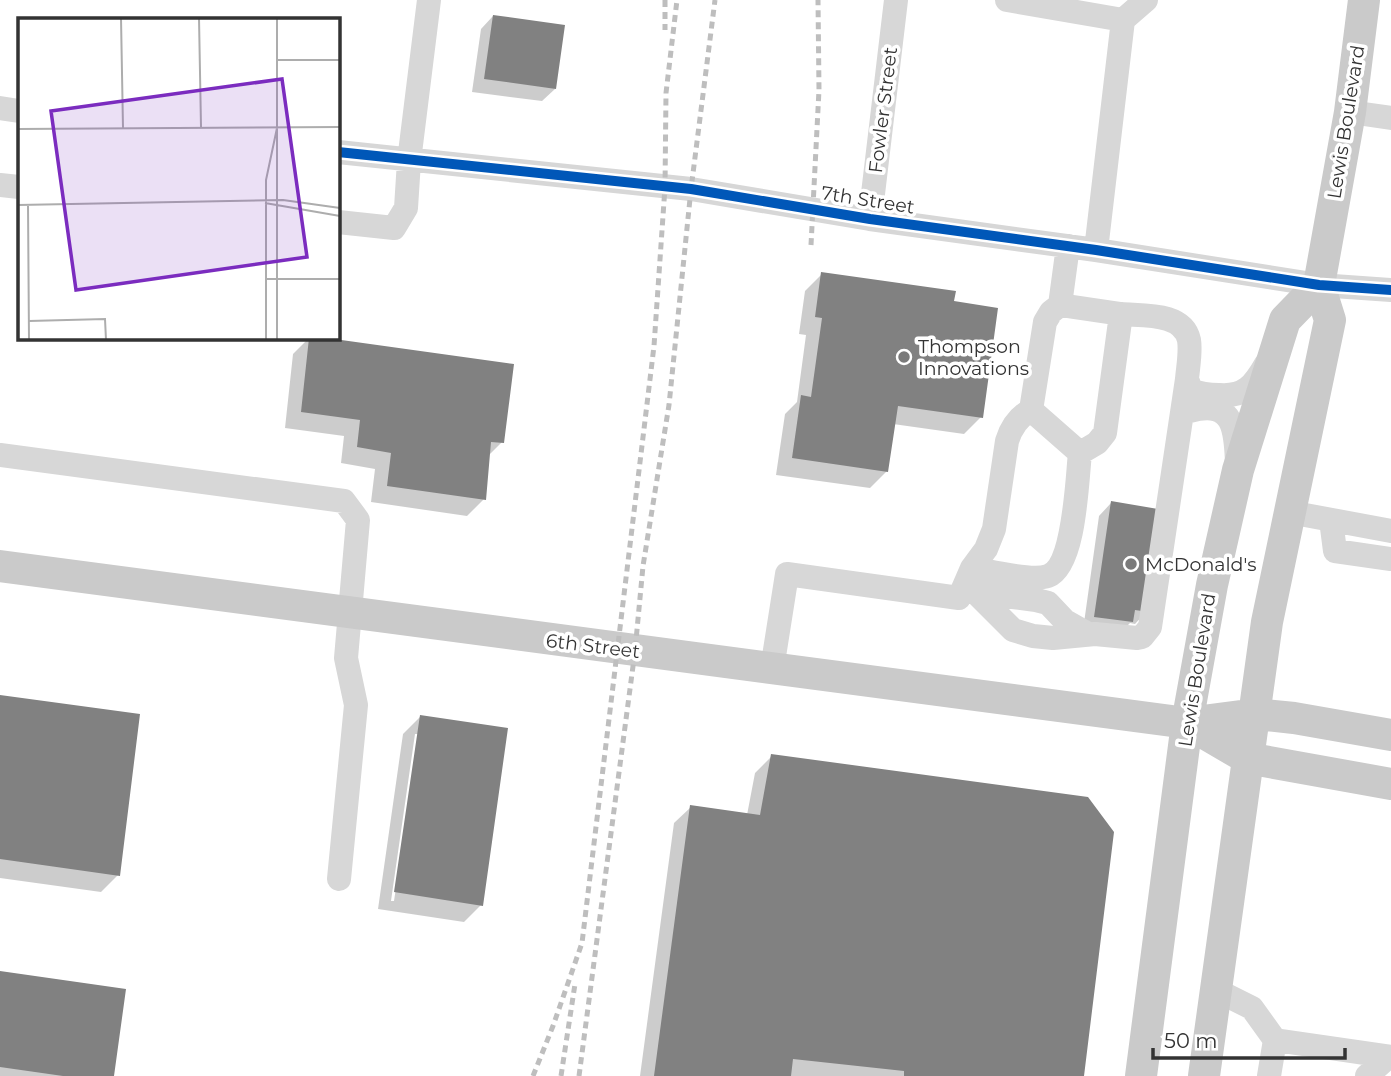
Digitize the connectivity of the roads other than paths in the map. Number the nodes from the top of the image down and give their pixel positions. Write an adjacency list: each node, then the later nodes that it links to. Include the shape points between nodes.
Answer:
1 (429, 0): 12 (street)
2 (896, 0): 15 (street, Fowler Street)
3 (1007, 0): 6 (street)
4 (1146, 0): 6 (street)
5 (1364, 0): 9 (main road, Lewis Boulevard)
6 (1124, 20): 18 (street)
7 (0, 108): 8 (street)
8 (18, 111)
9 (1350, 112): 10 (street); 19 (main road, Lewis Boulevard)
10 (1391, 118)
11 (340, 152): 12 (street, 7th Street)
12 (409, 161): 15 (street, 7th Street, via 691,189); 16 (street, via 406,208 394,228)
13 (0, 185): 14 (street)
14 (18, 187)
15 (870, 219): 17 (street, 7th Street)
16 (340, 222)
17 (1068, 246): 18 (street, 7th Street); 21 (street)
18 (1096, 250): 19 (street, 7th Street)
19 (1319, 285): 20 (street, 7th Street); 23 (main road, Lewis Boulevard, via 1285,320); 30 (main road, Lewis Boulevard, via 1330,320)
20 (1391, 289)
21 (1060, 305): 22 (street); 25 (street, via 1045,322)
22 (1121, 314): 24 (street, via 1177,322 1189,340); 27 (street, via 1105,433)
23 (1277, 345): 24 (street, via 1257,381 1243,393 1198,393 1191,390); 29 (main road, Lewis Boulevard)
24 (1187, 379): 26 (street)
25 (1031, 410): 27 (street); 35 (street, via 1010,431 994,529)
26 (1179, 434): 29 (street, via 1190,411 1203,408 1226,415 1233,423); 37 (street, via 1150,627 1137,638)
27 (1080, 453): 35 (street, via 1066,553 1054,572 1035,578)
28 (0, 455): 36 (street, via 344,501 358,520)
29 (1238, 470): 40 (main road, Lewis Boulevard)
30 (1289, 512): 31 (street); 39 (main road, Lewis Boulevard, via 1267,622)
31 (1331, 520): 32 (street); 33 (street, via 1335,551)
32 (1391, 531)
33 (1391, 559)
34 (0, 566): 36 (main road, 6th Street)
35 (969, 576): 37 (street, via 996,595 1048,603 1065,621); 37 (street, via 1013,630 1053,638); 38 (street, via 959,598 787,573)
36 (351, 614): 38 (main road, 6th Street); 44 (street, via 345,658 356,705)
37 (1088, 634)
38 (772, 669): 40 (main road, 6th Street)
39 (1256, 714): 40 (main road, 6th Street); 41 (main road, 6th Street); 42 (main road, Lewis Boulevard)
40 (1187, 723): 42 (main road, 6th Street); 48 (main road, Lewis Boulevard)
41 (1391, 735)
42 (1247, 758): 43 (main road); 45 (main road, Lewis Boulevard)
43 (1391, 784)
44 (339, 879)
45 (1216, 990): 46 (street, via 1252,1008); 49 (main road, Lewis Boulevard)
46 (1275, 1040): 47 (street); 50 (street)
47 (1390, 1057): 51 (street)
48 (1141, 1076)
49 (1204, 1076)
50 (1269, 1076)
51 (1367, 1076)

